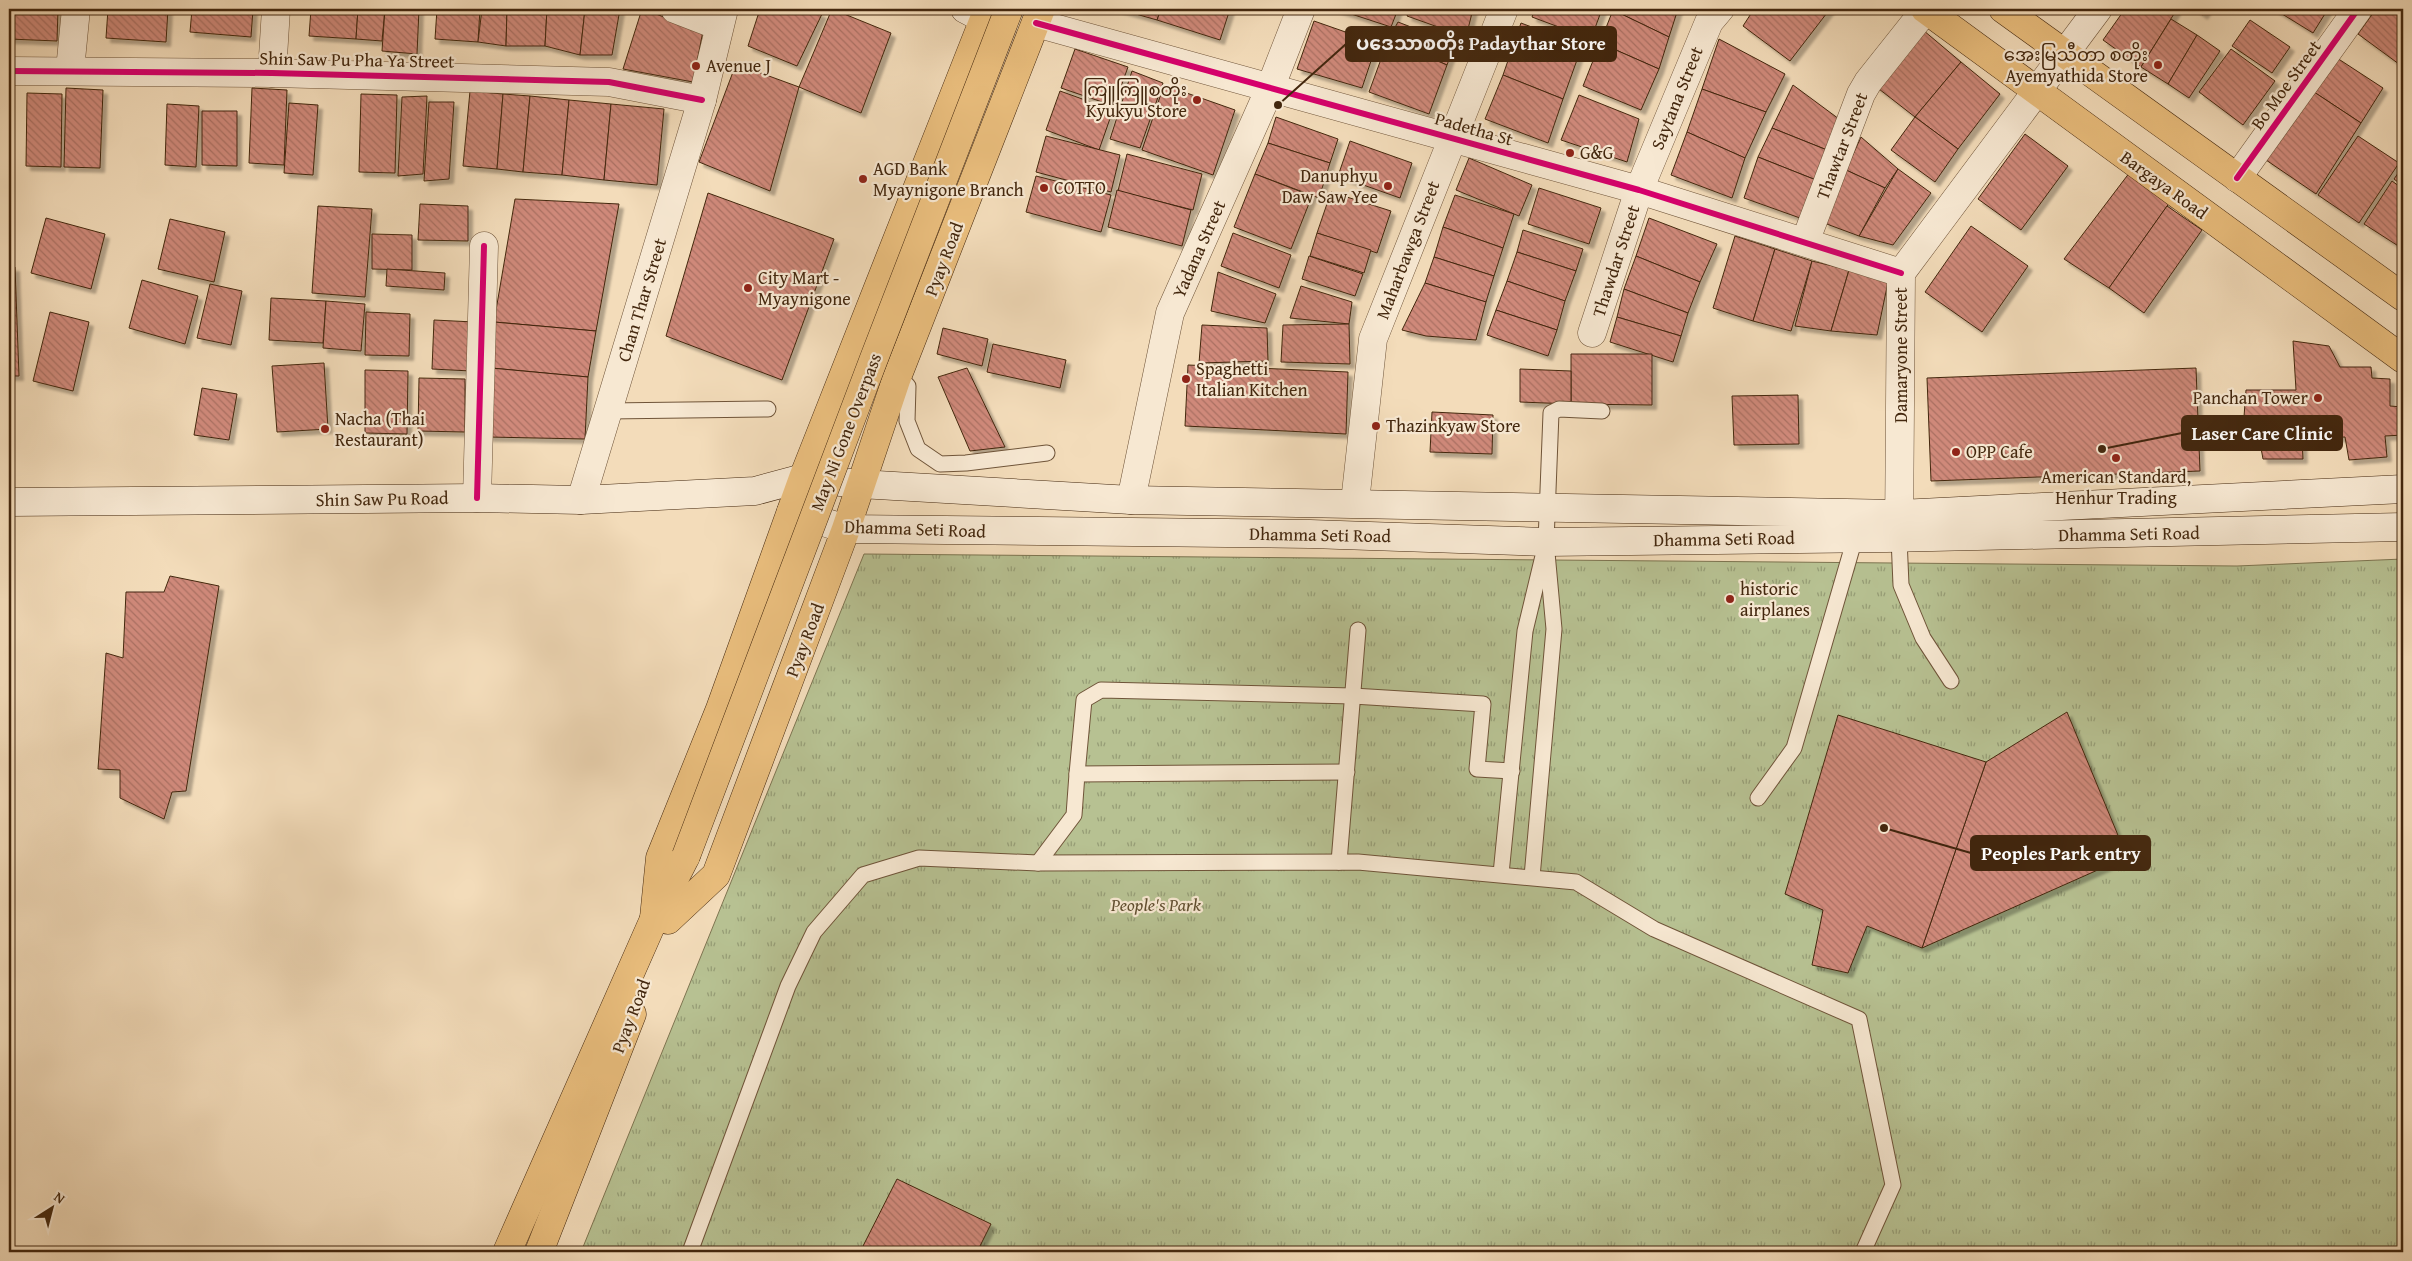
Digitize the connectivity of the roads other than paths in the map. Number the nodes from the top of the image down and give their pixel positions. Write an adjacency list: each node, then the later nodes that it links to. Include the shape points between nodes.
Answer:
1 (76, 9): 17 (street)
2 (276, 9): 18 (street)
3 (675, 9): 14 (street)
4 (1009, 9): 63 (main road, May Ni Gone Overpass, bridge)
5 (1301, 9): 19 (street, Yadana Street)
6 (1504, 9): 22 (street, Maharbawga Street)
7 (1720, 9): 24 (street, Saytana Street, via 1709,22)
8 (1925, 9): 20 (main road, Bargaya Road); 25 (street, Thawtar Street, via 1861,94)
9 (2003, 9): 15 (main road)
10 (2098, 9): 15 (street, Damaryone Street)
11 (2358, 9): 23 (street, Bo Moe Street)
12 (979, 12): 36 (main road, Pyay Road)
13 (1039, 16): 19 (street, Padetha St); 31 (main road, Pyay Road)
14 (722, 17): 21 (street, Chan Thar Street)
15 (2065, 54): 20 (street, Damaryone Street); 23 (main road)
16 (9, 70): 17 (street, Shin Saw Pu Pha Ya Street)
17 (70, 70): 18 (street, Shin Saw Pu Pha Ya Street)
18 (272, 73): 21 (street, Shin Saw Pu Pha Ya Street, via 609,82)
19 (1271, 86): 22 (street, Padetha St); 42 (street, Yadana Street, via 1170,313)
20 (2037, 92): 27 (street, Damaryone Street); 30 (main road, Bargaya Road)
21 (702, 100): 33 (street, Chan Thar Street)
22 (1452, 138): 24 (street, Padetha St); 44 (street, Maharbawga Street, via 1373,339)
23 (2238, 178): 28 (main road)
24 (1639, 190): 25 (street, Padetha St); 29 (street, Thawdar Street)
25 (1805, 242): 27 (street, Padetha St)
26 (484, 246): 40 (street)
27 (1901, 273): 47 (street, Damaryone Street)
28 (2400, 287)
29 (1592, 333)
30 (2403, 359)
31 (896, 380): 35 (lane, via 902,380 908,386 907,421 918,449 940,464); 37 (main road, Pyay Road)
32 (768, 409): 33 (lane)
33 (608, 410): 41 (street, Chan Thar Street)
34 (1602, 411): 45 (lane, via 1559,408 1551,414)
35 (1047, 453)
36 (803, 478): 37 (street, Dhamma Seti Road); 39 (street, Dhamma Seti Road); 46 (main road, Pyay Road)
37 (860, 484): 42 (street, Dhamma Seti Road); 49 (main road, Pyay Road)
38 (2403, 489): 47 (street, Dhamma Seti Road)
39 (756, 491): 41 (street, Shin Saw Pu Road); 46 (street, Dhamma Seti Road)
40 (477, 498): 41 (street, Shin Saw Pu Road); 43 (street, Shin Saw Pu Road)
41 (581, 500)
42 (1131, 500): 44 (street, Dhamma Seti Road)
43 (9, 502)
44 (1355, 502): 45 (street, Dhamma Seti Road)
45 (1547, 506): 47 (street, Dhamma Seti Road); 51 (lane)
46 (792, 512): 49 (street, Dhamma Seti Road); 63 (main road, Pyay Road, via 720,709 660,858)
47 (1899, 526): 48 (street, Dhamma Seti Road); 50 (street, Dhamma Seti Road); 53 (lane, via 1901,585 1923,638)
48 (2403, 527)
49 (846, 530): 51 (street, Dhamma Seti Road, via 1310,534); 63 (main road, Pyay Road, via 716,875)
50 (1855, 538): 51 (street, Dhamma Seti Road); 58 (lane, via 1794,748)
51 (1546, 542): 55 (lane, via 1525,631); 62 (lane, via 1554,630)
52 (1358, 630): 54 (lane)
53 (1951, 681)
54 (1353, 696): 55 (lane, via 1483,704 1477,769); 56 (lane); 57 (lane, via 1101,690 1084,700)
55 (1512, 771): 61 (lane)
56 (1347, 772): 57 (lane); 59 (lane)
57 (1077, 774): 60 (lane, via 1074,815)
58 (1758, 798)
59 (1339, 862): 60 (lane); 61 (lane)
60 (1038, 863): 66 (lane, via 920,858 863,876 814,932 788,986)
61 (1501, 874): 62 (lane)
62 (1532, 877): 67 (lane, via 1576,882 1654,930 1859,1019 1894,1185)
63 (661, 920): 64 (main road, Pyay Road); 65 (main road, Pyay Road)
64 (507, 1252)
65 (539, 1252)
66 (690, 1252)
67 (1863, 1252)

